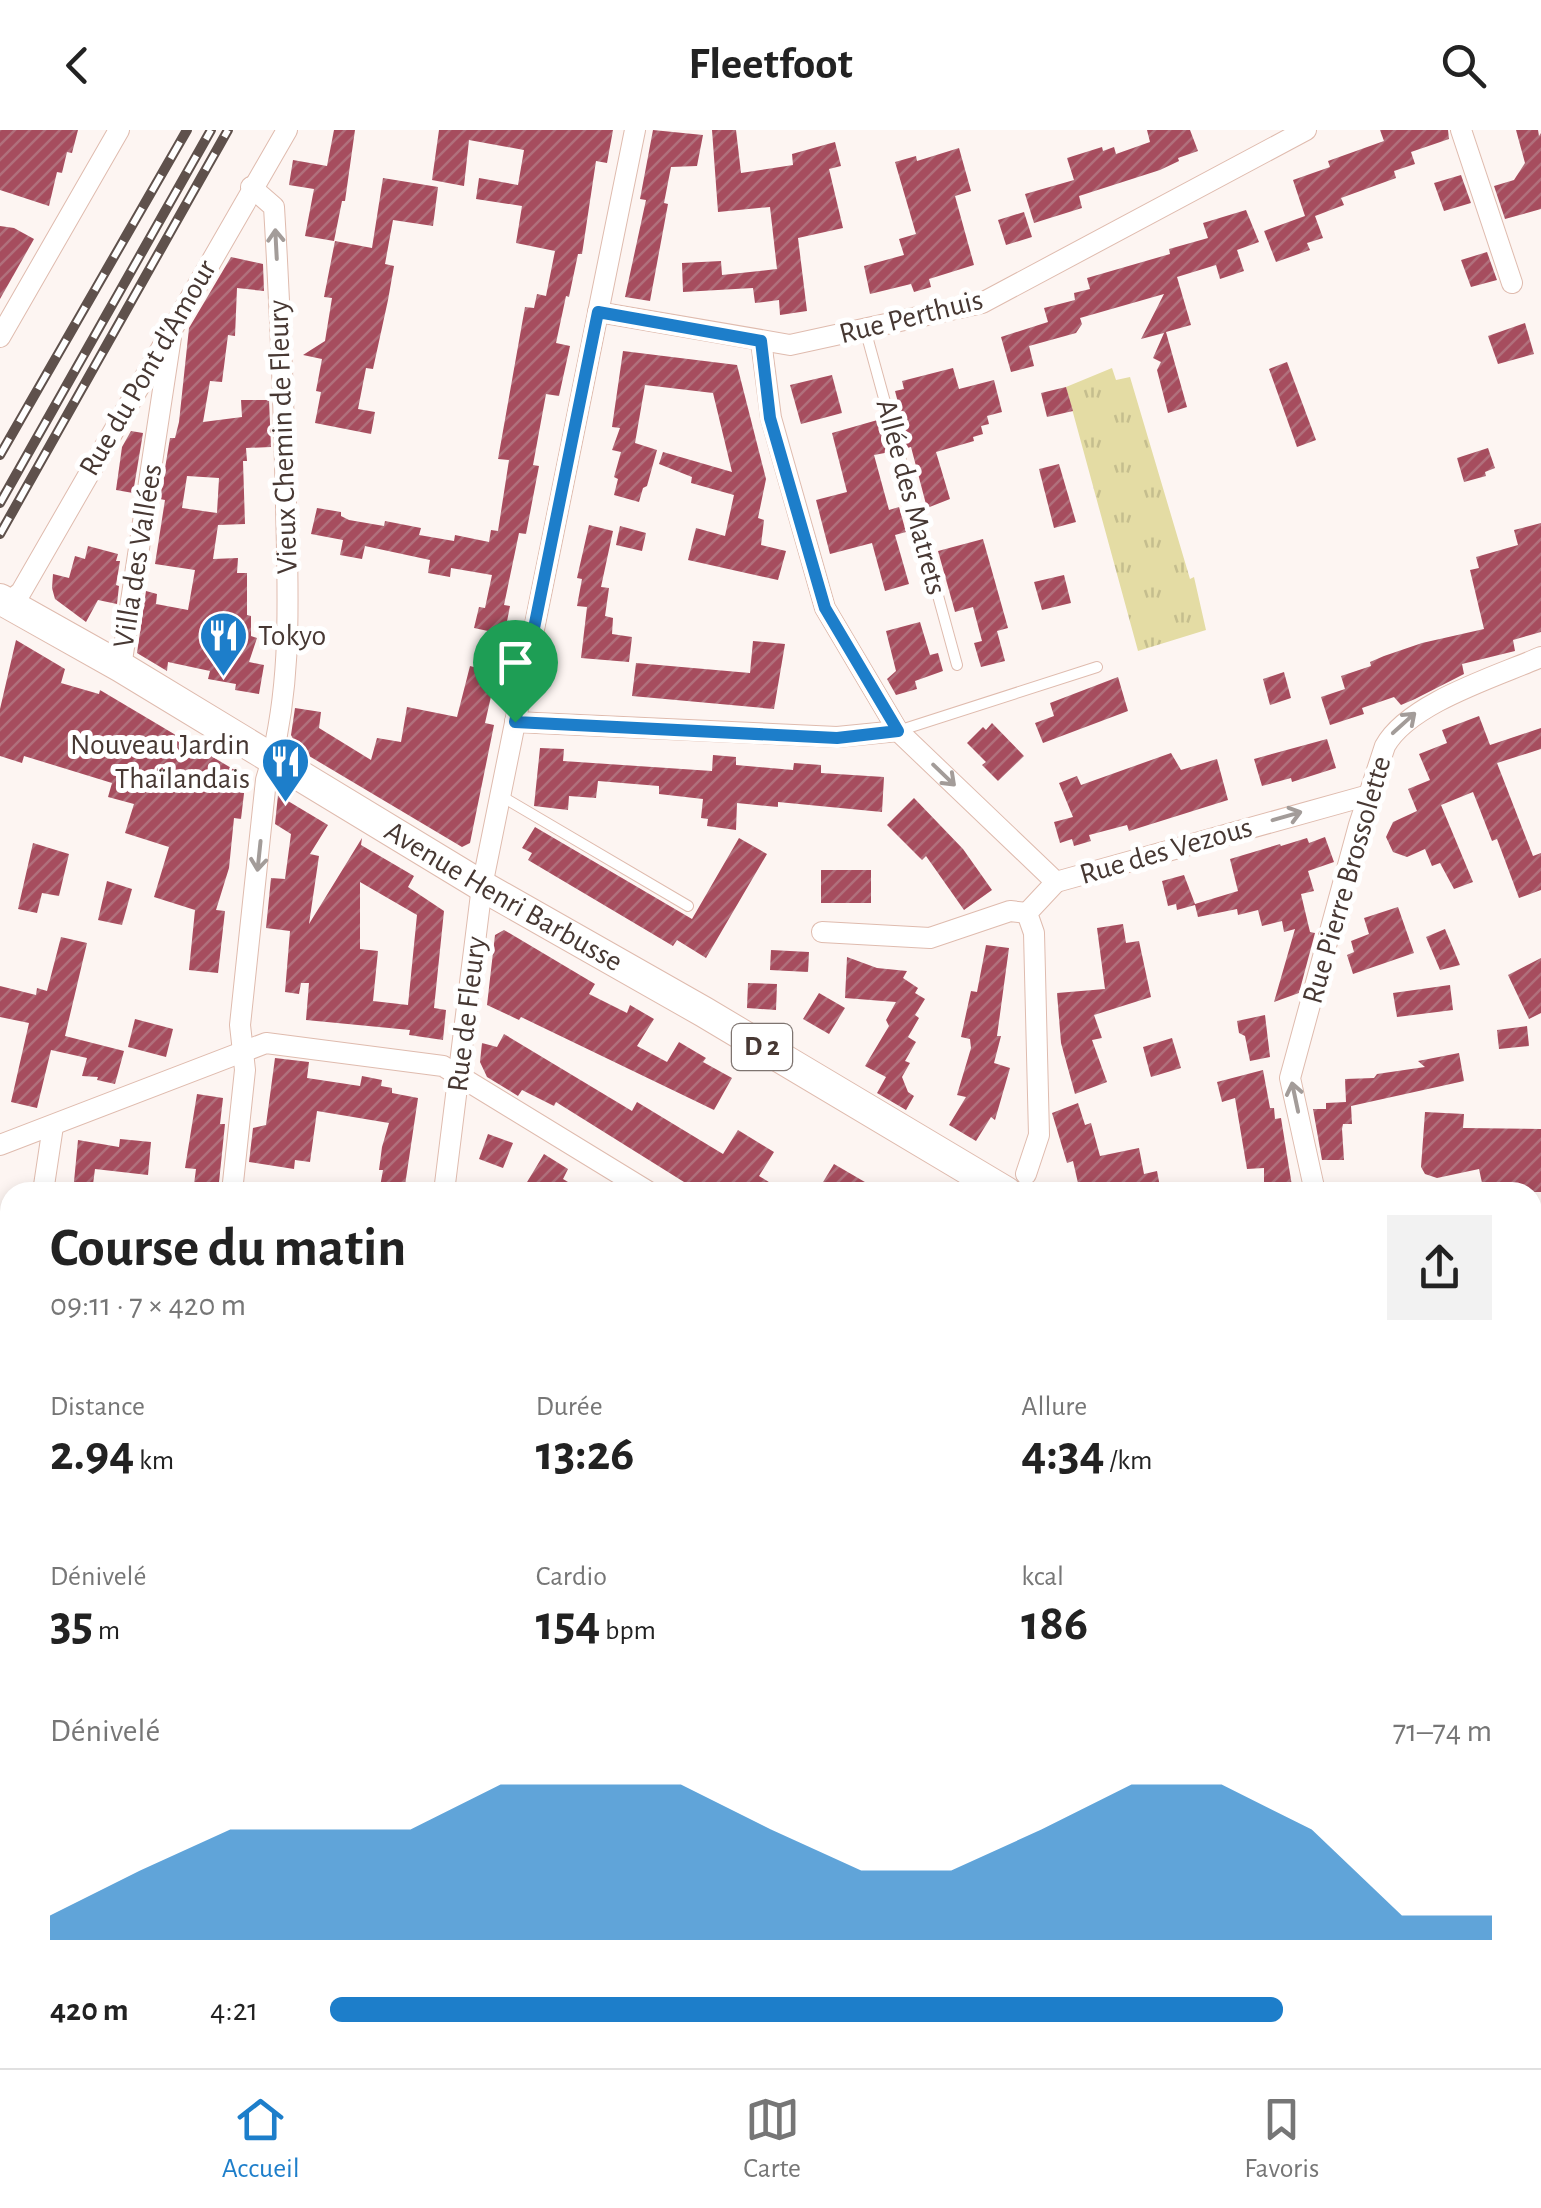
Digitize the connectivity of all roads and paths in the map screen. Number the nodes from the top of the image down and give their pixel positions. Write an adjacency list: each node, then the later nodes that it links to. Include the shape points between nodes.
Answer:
1 (119, 130): 11 (street)
2 (287, 130): 6 (street, Rue du Pont d'Amour)
3 (634, 130): 8 (street, Rue de Fleury)
4 (1306, 130): 10 (street, Rue Perthuis, via 982,303)
5 (1461, 130): 7 (street)
6 (251, 187): 9 (street, Rue du Pont d'Amour); 20 (street, Vieux Chemin de Fleury, one-way to 6, via 289,644 282,344 274,208)
7 (1512, 283)
8 (598, 312): 12 (street, Rue Perthuis); 18 (street, Rue de Fleury)
9 (173, 326): 13 (street, Rue du Pont d'Amour, via 21,592); 16 (street, Villa des Vallées)
10 (866, 329): 12 (street, Rue Perthuis, via 790,345); 15 (lane, Allée des Matrets)
11 (0, 338)
12 (761, 341): 19 (street, Rue des Vezous, via 770,418 825,608)
13 (4, 601): 16 (main road, Avenue Henri Barbusse / D 2)
14 (1541, 657): 22 (street, Rue Pierre Brossolette, one-way to 14, via 1385,746 1413,714)
15 (957, 665)
16 (121, 667): 20 (main road, Avenue Henri Barbusse / D 2)
17 (1097, 667): 19 (lane)
18 (515, 722): 19 (street, via 837,738); 21 (street, Rue de Fleury)
19 (898, 731): 23 (street, Rue des Vezous, one-way to 23)
20 (272, 760): 24 (main road, Avenue Henri Barbusse / D 2); 28 (street, Vieux Chemin de Fleury, one-way to 28, via 240,1025)
21 (500, 795): 24 (street, Rue de Fleury); 25 (lane)
22 (1369, 795): 23 (street, Rue des Vezous, one-way to 22); 38 (street, Rue Pierre Brossolette, one-way to 22, via 1290,1078)
23 (1056, 882): 26 (street)
24 (482, 886): 29 (street, Rue de Fleury); 36 (main road, Avenue Henri Barbusse / D 2)
25 (688, 906)
26 (1026, 912): 27 (street, via 1010,911 930,938); 37 (street, via 1034,933 1039,1136)
27 (822, 932)
28 (243, 1053): 29 (street, via 266,1043 443,1066); 30 (street); 33 (street, Vieux Chemin de Fleury)
29 (460, 1077): 34 (street, Rue de Fleury); 35 (street)
30 (53, 1126): 31 (street); 32 (street)
31 (0, 1145)
32 (45, 1182)
33 (233, 1182)
34 (445, 1182)
35 (633, 1182)
36 (1014, 1182)
37 (1016, 1182)
38 (1313, 1182)

